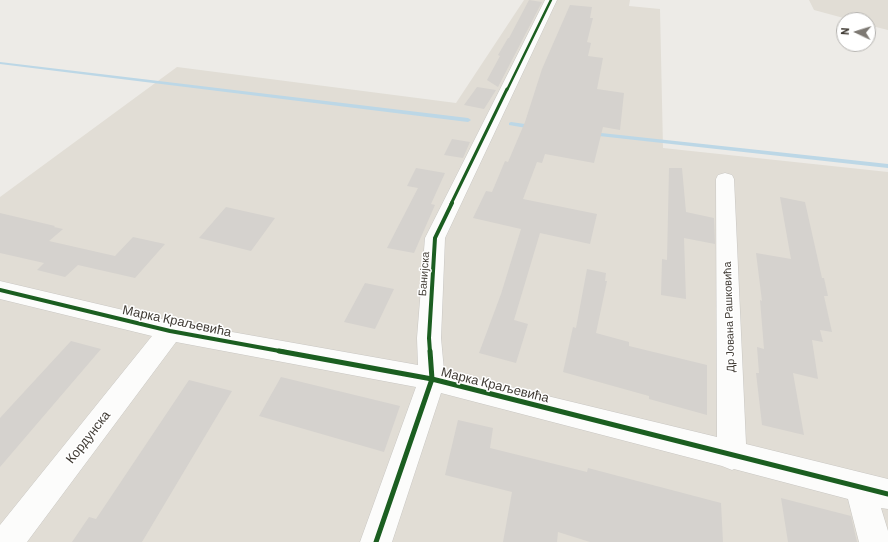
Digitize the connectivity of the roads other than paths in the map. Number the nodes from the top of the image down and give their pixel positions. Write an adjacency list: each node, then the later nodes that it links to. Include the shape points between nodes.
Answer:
1 (551, 0): 5 (street, Банијска, via 435,238 429,338)
2 (725, 179): 6 (street, Др Јована Рашковића)
3 (0, 290): 4 (street, Марка Краљевића)
4 (170, 331): 5 (street, Марка Краљевића); 8 (street, Кордунска)
5 (432, 379): 6 (street, Марка Краљевића); 9 (street, Банијска)
6 (732, 456): 7 (street, Марка Краљевића)
7 (874, 491): 10 (street)
8 (7, 542)
9 (376, 542)
10 (875, 542)

